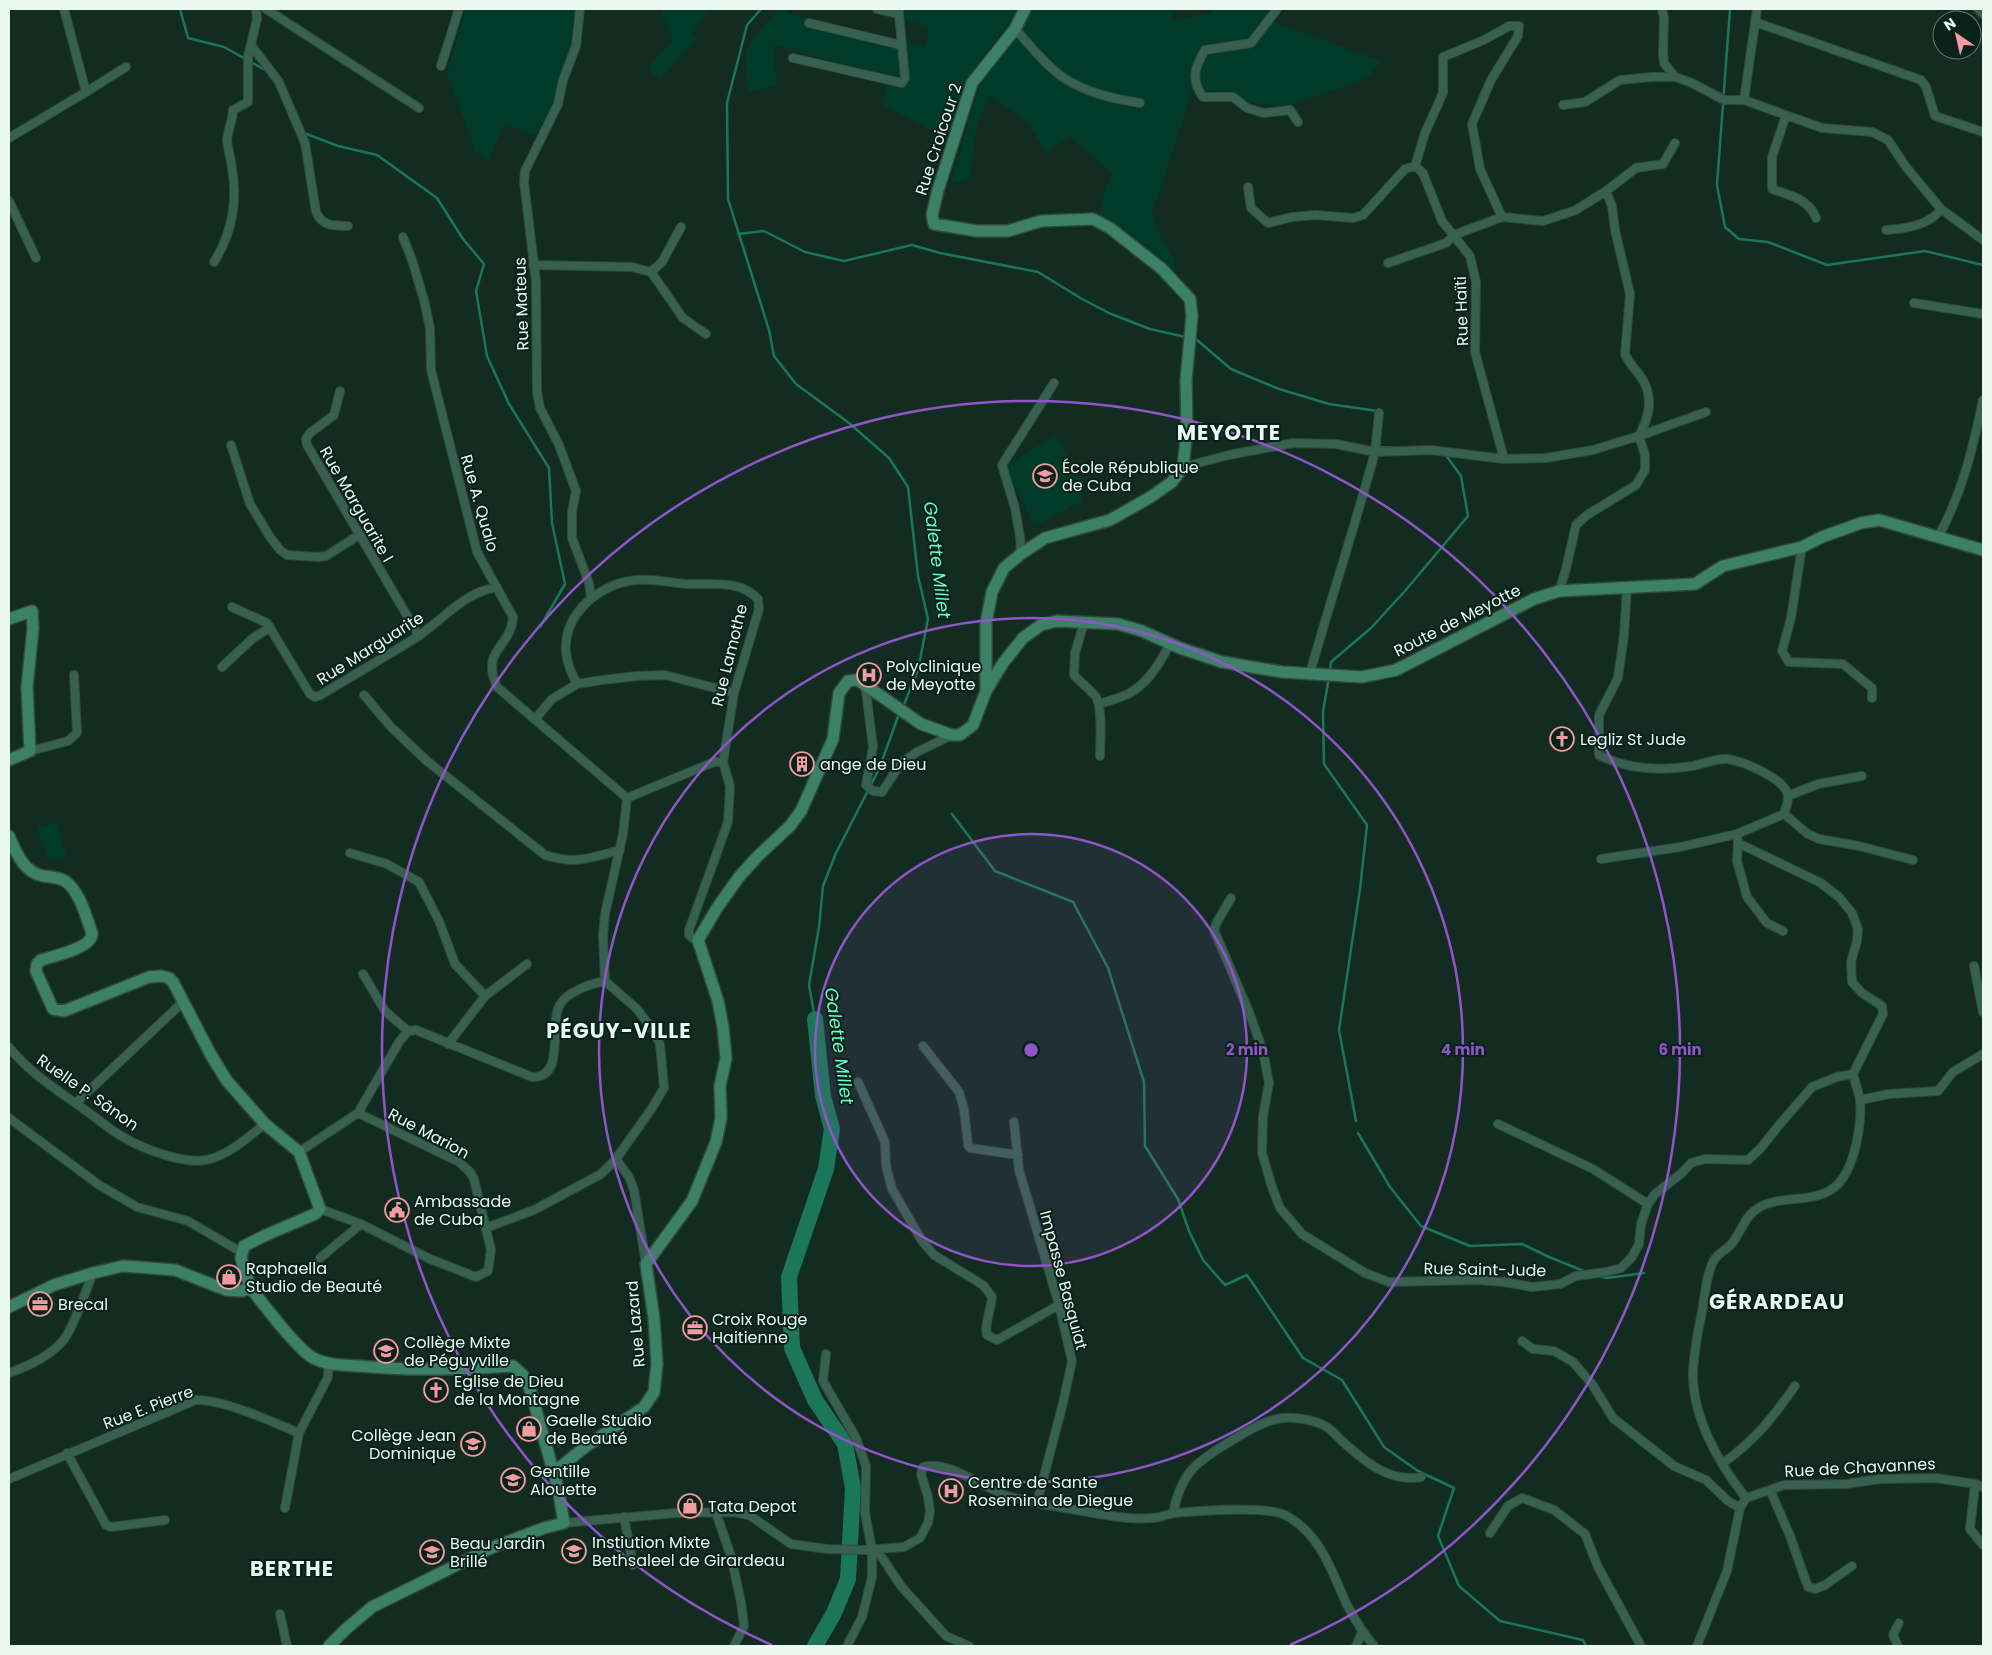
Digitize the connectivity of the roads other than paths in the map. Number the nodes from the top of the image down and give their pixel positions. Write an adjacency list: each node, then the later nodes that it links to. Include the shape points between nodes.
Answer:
1 (64, 9): 23 (street)
2 (256, 9): 17 (street)
3 (266, 9): 27 (street)
4 (459, 9): 20 (street)
5 (580, 9): 49 (street, Rue Mateus, via 576,46 558,104 525,172)
6 (877, 9): 12 (street)
7 (1025, 9): 16 (street, Rue Croicour 2)
8 (1277, 9): 29 (street, via 1251,43 1206,50 1196,67 1196,87 1203,97 1233,97 1246,108 1264,113 1290,110)
9 (1662, 9): 22 (street, via 1664,63)
10 (1757, 9): 14 (street)
11 (1978, 9): 13 (street)
12 (899, 11): 18 (street)
13 (1983, 14)
14 (1755, 22): 24 (street); 30 (street, via 1921,80 1935,116)
15 (809, 23): 18 (street)
16 (1015, 28): 25 (street, via 1064,78 1092,92); 63 (street, Rue Croicour 2, via 972,83 938,190 932,214 934,224 977,231 1008,231 1040,221 1094,219 1162,269 1190,299 1192,316)
17 (251, 45): 40 (street, via 279,82 302,135 320,220 328,225); 47 (street, via 248,102 232,110 227,138 234,200 232,222)
18 (901, 45): 19 (street, via 905,78 899,84)
19 (793, 58)
20 (441, 66)
21 (126, 67): 23 (street)
22 (1675, 77): 24 (street, via 1724,100); 26 (street, via 1620,80 1585,102)
23 (86, 92): 31 (street)
24 (1744, 100): 28 (street)
25 (1140, 103)
26 (1563, 105)
27 (419, 108)
28 (1786, 115): 37 (street, via 1822,128 1872,132 1888,140); 39 (street, via 1772,157 1772,189 1799,199 1813,209)
29 (1298, 122)
30 (1983, 132)
31 (9, 138)
32 (1675, 142): 35 (street, via 1663,164 1636,168)
33 (1415, 166): 34 (street, via 1405,169 1363,215 1353,218 1315,215 1268,223 1252,208); 38 (street, via 1443,93 1443,57 1509,26 1519,26 1518,36 1491,80 1472,124 1480,170); 43 (street, Rue Haïti, via 1423,173 1442,221)
34 (1248, 187)
35 (1606, 190): 38 (street, via 1576,210 1543,221); 59 (street, via 1630,294 1625,354 1644,383 1650,403)
36 (9, 200): 46 (street)
37 (1941, 209): 42 (street, via 1936,216 1921,224); 45 (street)
38 (1502, 217): 43 (street)
39 (1816, 218)
40 (348, 226)
41 (681, 227): 50 (street, via 662,262)
42 (1886, 230)
43 (1454, 235): 48 (street, via 1446,243); 62 (street, Rue Haïti, via 1470,256 1476,282 1475,352)
44 (403, 237): 69 (street, Rue A. Qualo, via 424,300 430,328 431,370 464,502 478,552)
45 (1983, 240)
46 (36, 258)
47 (214, 262)
48 (1388, 263)
49 (534, 265): 50 (street, via 632,267); 72 (street, Rue Mateus, via 540,408 559,445 576,491 572,538)
50 (651, 272): 53 (street, via 683,318)
51 (1914, 303): 52 (street)
52 (1983, 314)
53 (706, 334)
54 (1054, 383): 68 (street, via 1002,466 1014,508)
55 (340, 391): 64 (street, Rue Marguarite I, via 334,415 306,439)
56 (1983, 400): 65 (street, via 1972,457)
57 (1706, 412): 59 (street)
58 (1379, 413): 61 (street)
59 (1639, 436): 62 (street, via 1579,453); 71 (street, via 1645,454 1645,470 1636,485 1586,515 1576,525)
60 (231, 445): 64 (street, via 250,504 280,550 287,555 326,556)
61 (1375, 452): 62 (street, via 1431,450); 63 (street, via 1336,444 1294,443); 80 (street)
62 (1504, 459)
63 (1183, 467): 68 (street, via 1172,482 1150,498 1110,520 1045,538)
64 (359, 535): 77 (street, Rue Marguarite I)
65 (1938, 537): 66 (street, Route de Meyotte, via 1879,520 1861,522); 67 (street, Route de Meyotte)
66 (1802, 547): 70 (street, Route de Meyotte, via 1722,566 1695,584); 87 (street, via 1791,618 1782,651 1789,662 1843,664 1872,688)
67 (1983, 550)
68 (1021, 554): 84 (street, via 1004,568 992,592 986,623)
69 (497, 587): 77 (street, Rue Marguarite, via 469,596); 89 (street, Rue A. Qualo, via 513,617 512,626 493,657 492,675 497,687)
70 (1628, 587): 71 (street, Route de Meyotte); 96 (street, via 1618,678 1600,715 1599,756 1615,764 1670,769 1726,758 1767,774 1781,783)
71 (1559, 590): 80 (street, Route de Meyotte, via 1534,599 1396,670 1362,677)
72 (591, 597): 83 (street, via 574,618 566,641 568,665); 85 (street, Rue Lamothe, via 616,584 649,579 733,585 754,594 759,609)
73 (232, 607): 76 (street, Rue Marguarite)
74 (9, 619): 91 (street, via 32,610 27,687)
75 (1084, 623): 78 (street, Route de Meyotte, via 1118,624); 84 (street, Route de Meyotte, via 1057,621 1041,625 1023,638); 88 (street, via 1075,653 1074,675)
76 (270, 627): 77 (street, Rue Marguarite, via 310,694 315,697); 79 (street)
77 (419, 636)
78 (1170, 643): 80 (street, Route de Meyotte, via 1222,662); 88 (street, via 1162,662 1134,690)
79 (222, 667)
80 (1310, 673)
81 (74, 675): 91 (street, via 77,733 68,741)
82 (861, 682): 90 (street, via 921,724); 90 (street, via 866,691 873,747 866,785 869,788 882,792 902,764 917,752); 108 (street, via 848,681 840,689 833,739 802,811 739,877)
83 (577, 684): 85 (street, via 665,675); 89 (street, via 552,699)
84 (986, 691): 90 (street, via 973,725 960,735)
85 (734, 693): 94 (street, Rue Lamothe)
86 (364, 695): 102 (street, via 427,761 545,855 576,861)
87 (1872, 698)
88 (1099, 704): 92 (street)
89 (536, 718): 97 (street, Rue A. Qualo)
90 (952, 736)
91 (30, 751): 93 (street)
92 (1100, 756)
93 (9, 760)
94 (723, 762): 97 (street, via 714,762); 108 (street, Rue Lamothe, via 730,786 728,822 689,930 689,935)
95 (1862, 776): 96 (street, via 1818,784)
96 (1788, 796): 98 (street)
97 (627, 798): 102 (street)
98 (1784, 814): 99 (street); 105 (street, via 1819,839)
99 (1737, 834): 101 (street); 104 (street, via 1680,848)
100 (9, 836): 114 (street, via 19,858 30,870 40,876 56,877 66,882 78,898 92,933 90,942 83,946 37,964 36,971 53,1009 64,1011 160,976 173,982)
101 (1738, 843): 107 (street, via 1737,861 1747,897 1768,923); 121 (street, via 1821,883 1852,913 1858,929 1851,962 1852,982 1882,1006 1882,1014)
102 (620, 850): 112 (street, via 605,914)
103 (350, 853): 113 (street, via 387,864 419,882 455,964)
104 (1601, 859)
105 (1913, 860)
106 (1232, 898): 133 (street, Rue Saint-Jude, via 1214,930 1263,1051 1269,1083 1263,1116 1262,1153 1280,1208 1302,1234 1365,1274 1389,1282 1477,1280 1532,1287 1560,1284 1576,1276 1621,1268 1639,1244)
107 (1783, 931)
108 (698, 940): 139 (street, Rue Lamothe, via 724,1028 726,1058 720,1086 720,1118 716,1142 692,1201)
109 (527, 964): 113 (street)
110 (1974, 966): 115 (street)
111 (363, 974): 116 (street, via 385,1011)
112 (605, 981): 117 (street, via 566,997 559,1006 554,1058 546,1074 539,1077); 132 (street, via 637,1009 653,1030 660,1044 663,1065 664,1088)
113 (485, 996): 117 (street)
114 (184, 1001): 124 (street); 128 (street, via 227,1081)
115 (1983, 1012)
116 (408, 1031): 117 (street, via 416,1030); 125 (street)
117 (448, 1044)
118 (923, 1046): 131 (street, via 959,1092 968,1146)
119 (9, 1047): 124 (street, Ruelle P. Sânon, via 18,1059)
120 (1983, 1054): 123 (street, via 1953,1072 1938,1091 1889,1094)
121 (1853, 1074): 123 (street); 133 (street, Rue Saint-Jude, via 1837,1076 1812,1087 1748,1160 1705,1159 1691,1163)
122 (858, 1082): 142 (street, via 885,1142 886,1166 892,1188 922,1240 934,1255 983,1285 992,1297 985,1328 987,1335 997,1340)
123 (1860, 1100): 151 (street, via 1854,1149 1838,1184 1825,1193 1760,1206 1748,1216 1734,1241 1715,1258 1709,1271 1697,1336 1694,1394)
124 (76, 1103): 128 (street, Ruelle P. Sânon, via 123,1137 153,1150 195,1161 219,1156)
125 (358, 1113): 130 (street); 136 (street, Rue Marion, via 465,1166 474,1179)
126 (9, 1118): 137 (street, via 99,1185 137,1207 188,1222)
127 (1014, 1122): 131 (street, Impasse Basquiat)
128 (265, 1124): 130 (street)
129 (1498, 1124): 133 (street, via 1593,1169)
130 (299, 1152): 134 (street)
131 (1018, 1155): 142 (street, Impasse Basquiat, via 1025,1195)
132 (616, 1159): 136 (street, via 589,1182 534,1210); 139 (street, Rue Lazard, via 634,1190)
133 (1648, 1204)
134 (320, 1209): 135 (street, Rue Marion); 137 (street, via 251,1242 244,1246)
135 (361, 1224): 136 (street, Rue Marion, via 430,1259 476,1277 488,1271 491,1250); 138 (street)
136 (486, 1228)
137 (242, 1252): 141 (street)
138 (320, 1258)
139 (646, 1264): 152 (street, Rue Lazard, via 655,1327 657,1364 654,1392 644,1407)
140 (93, 1273): 141 (street, via 123,1266 175,1270 226,1290 242,1291); 143 (street, via 54,1285); 147 (street, via 66,1337 58,1347)
141 (250, 1287): 146 (street, via 295,1341 312,1357)
142 (1060, 1305): 159 (street, Impasse Basquiat, via 1072,1361)
143 (9, 1307)
144 (1522, 1341): 161 (street, via 1533,1349 1554,1351 1573,1362 1592,1384 1613,1418 1674,1466 1706,1480)
145 (826, 1354): 169 (street, via 823,1381 856,1438 866,1466 865,1513)
146 (328, 1363): 149 (street, via 328,1377); 152 (street, via 439,1370 513,1366 523,1375 530,1389)
147 (9, 1373)
148 (1795, 1386): 151 (street, via 1771,1421)
149 (299, 1433): 150 (street, Rue E. Pierre, via 209,1400 196,1400); 160 (street)
150 (67, 1453): 154 (street, Rue E. Pierre); 165 (street, via 106,1525)
151 (1722, 1464): 158 (street)
152 (553, 1473): 166 (street)
153 (1422, 1477): 163 (street, via 1387,1474 1370,1466 1326,1426 1305,1420 1277,1419 1244,1433 1190,1469 1177,1494)
154 (9, 1479)
155 (1975, 1484): 156 (street, Rue de Chavannes); 157 (street, Rue de Chavannes, via 1936,1478 1880,1479 1846,1484 1784,1484); 168 (street, via 1970,1529)
156 (1983, 1487)
157 (1770, 1490): 158 (street, Rue de Chavannes); 171 (street, via 1808,1587 1815,1589 1825,1585)
158 (1746, 1498): 161 (street)
159 (1037, 1503): 163 (street, via 1122,1518 1154,1518); 169 (street, via 1009,1497 945,1468 923,1467 921,1474 930,1511 920,1538 904,1547)
160 (285, 1508)
161 (1740, 1508): 183 (street, via 1727,1571)
162 (716, 1513): 164 (street); 169 (street, via 748,1515 791,1544 827,1550); 177 (street, via 731,1556 741,1602 744,1626)
163 (1173, 1513): 174 (street, via 1262,1510 1288,1516 1308,1531 1328,1560)
164 (624, 1517): 166 (street); 170 (street)
165 (165, 1520)
166 (564, 1523): 176 (street, via 491,1548 372,1607)
167 (1490, 1533): 182 (street, via 1508,1506 1522,1498 1554,1510 1585,1534 1598,1567)
168 (1983, 1545)
169 (874, 1550): 178 (street, via 872,1577 862,1617); 179 (street, via 946,1636)
170 (633, 1565)
171 (1852, 1566)
172 (280, 1614): 175 (street)
173 (1899, 1623): 184 (street, via 1894,1635)
174 (1362, 1632): 180 (street); 181 (street)
175 (287, 1646)
176 (329, 1646)
177 (734, 1646)
178 (847, 1646)
179 (969, 1646)
180 (1356, 1646)
181 (1374, 1646)
182 (1641, 1646)
183 (1697, 1646)
184 (1898, 1646)

